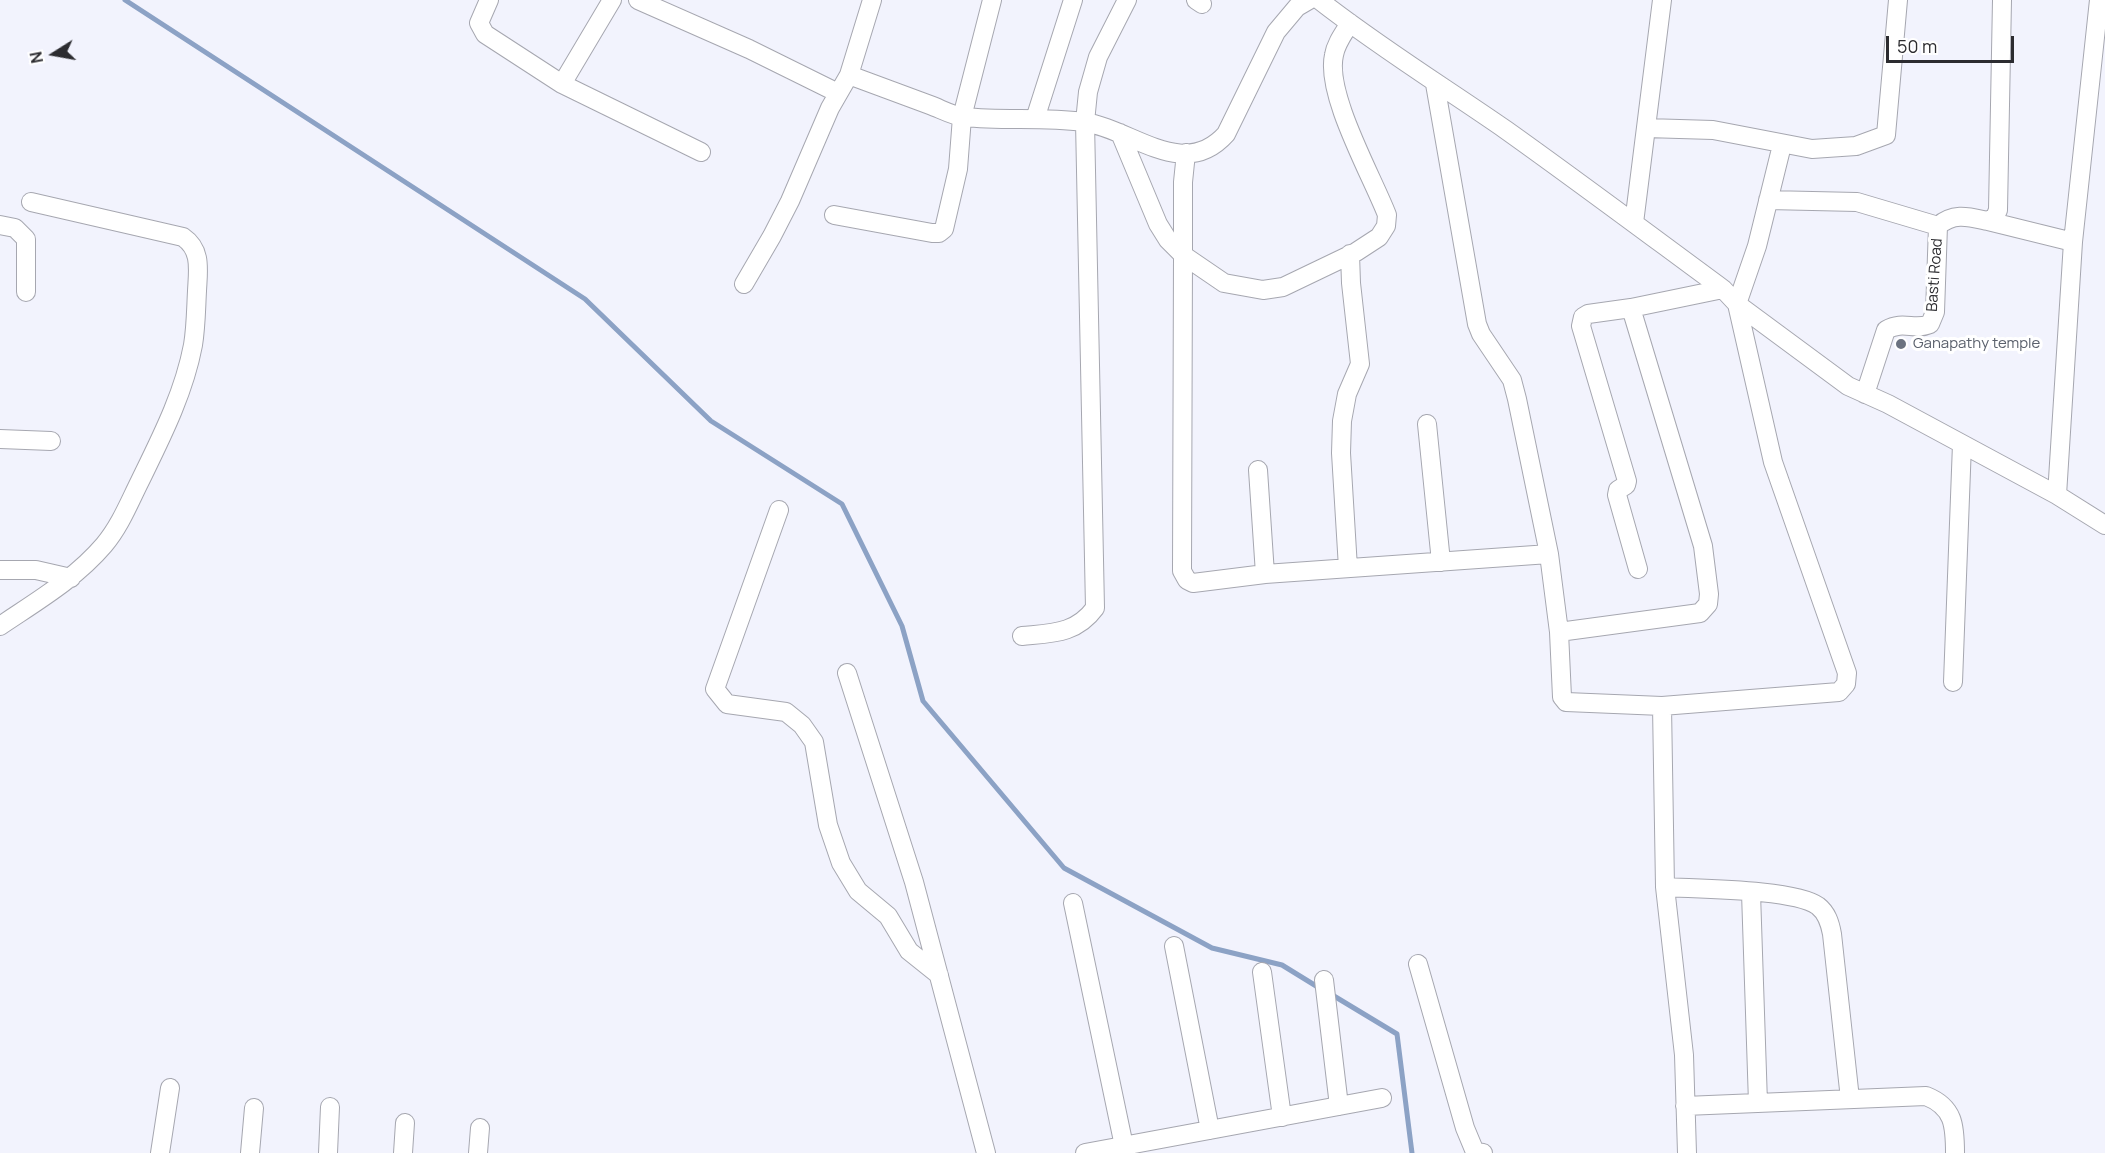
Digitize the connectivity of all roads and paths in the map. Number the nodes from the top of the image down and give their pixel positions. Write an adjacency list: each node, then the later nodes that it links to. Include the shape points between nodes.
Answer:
1 (489, 0): 16 (street, via 479,23 485,34)
2 (612, 0): 16 (street)
3 (638, 0): 18 (street)
4 (872, 0): 15 (street)
5 (992, 0): 19 (street)
6 (1073, 0): 20 (street)
7 (1127, 0): 21 (street, via 1098,57)
8 (1309, 0): 26 (street, via 1297,7 1276,32 1226,134 1217,144 1198,153)
9 (1319, 0): 14 (street)
10 (1662, 0): 22 (street)
11 (1898, 0): 24 (street, via 1886,135 1856,146 1812,149)
12 (2002, 0): 30 (street, via 1998,210)
13 (2099, 0): 34 (street)
14 (1350, 23): 17 (street); 35 (street, via 1336,46 1334,82 1350,131 1387,215 1379,237)
15 (849, 75): 18 (street); 19 (street)
16 (562, 84): 25 (street)
17 (1435, 84): 31 (street); 51 (street, via 1473,309 1481,334 1512,380)
18 (838, 93): 37 (street, via 790,201)
19 (962, 117): 20 (street); 29 (street, via 958,169 945,229 932,233)
20 (1035, 119): 21 (street)
21 (1085, 122): 23 (street); 60 (street, via 1095,608 1086,620 1058,633)
22 (1646, 128): 24 (street, via 1713,130); 31 (street)
23 (1120, 133): 26 (street, via 1152,147); 36 (street, via 1158,224)
24 (1782, 145): 27 (street)
25 (701, 152)
26 (1186, 153): 36 (street)
27 (1768, 200): 33 (street, via 1857,202); 40 (street)
28 (31, 202): 57 (street, via 183,237 191,243 198,266 193,344 167,426 120,523)
29 (834, 215)
30 (1988, 221): 33 (street, Basti Road, via 1962,215 1947,218); 34 (street, Basti Road)
31 (1634, 223): 38 (street)
32 (0, 225): 39 (street, via 15,228 26,239)
33 (1938, 226): 42 (street, Basti Road, via 1935,312 1930,324 1922,328 1902,324 1886,330)
34 (2073, 242): 48 (street)
35 (1350, 254): 36 (street, via 1283,287 1263,290 1224,283); 53 (street, via 1360,364 1347,394 1342,421)
36 (1183, 255): 56 (street, via 1182,571 1193,583)
37 (744, 284)
38 (1723, 289): 40 (street); 41 (street)
39 (26, 292)
40 (1737, 304): 42 (street, via 1848,386); 63 (street, via 1773,462 1847,673 1846,684 1839,692)
41 (1631, 308): 54 (street, via 1588,314 1581,326 1627,481 1617,495); 59 (street, via 1703,546 1708,604 1700,613)
42 (1865, 394): 46 (street)
43 (1427, 424): 52 (street)
44 (0, 439): 45 (street)
45 (51, 441)
46 (1962, 444): 48 (street); 62 (street)
47 (1258, 470): 56 (street)
48 (2057, 495): 50 (street)
49 (779, 510): 70 (street, via 715,689 727,704 786,712 802,725 814,742 828,825 842,863 858,891 888,916 909,951)
50 (2105, 525)
51 (1549, 554): 52 (street); 59 (street)
52 (1440, 562): 53 (street)
53 (1348, 568): 56 (street)
54 (1638, 569)
55 (0, 570): 57 (street, via 36,570)
56 (1265, 574)
57 (71, 578): 58 (street)
58 (0, 626)
59 (1558, 632): 63 (street, via 1562,694 1566,702)
60 (1022, 636)
61 (847, 673): 70 (street, via 914,882)
62 (1953, 682)
63 (1662, 706): 64 (street)
64 (1665, 887): 65 (street); 77 (street, via 1684,1055)
65 (1751, 893): 74 (street, via 1805,900 1828,918); 75 (street)
66 (1073, 903): 84 (street)
67 (1174, 946): 83 (street)
68 (1418, 964): 92 (street, via 1465,1128 1475,1152)
69 (1262, 972): 80 (street)
70 (939, 975): 90 (street)
71 (1324, 980): 76 (street)
72 (170, 1088): 85 (street)
73 (1382, 1098): 76 (street)
74 (1850, 1099): 75 (street); 94 (street, via 1926,1096 1936,1100 1946,1107 1953,1123)
75 (1758, 1103): 77 (street)
76 (1339, 1106): 80 (street)
77 (1685, 1106): 93 (street)
78 (330, 1107): 87 (street)
79 (254, 1108): 86 (street)
80 (1282, 1117): 83 (street)
81 (405, 1123): 88 (street)
82 (480, 1128): 89 (street)
83 (1210, 1130): 84 (street)
84 (1124, 1146): 91 (street)
85 (160, 1153)
86 (250, 1153)
87 (328, 1153)
88 (403, 1153)
89 (478, 1153)
90 (986, 1153)
91 (1084, 1153)
92 (1483, 1153)
93 (1687, 1153)
94 (1955, 1153)

